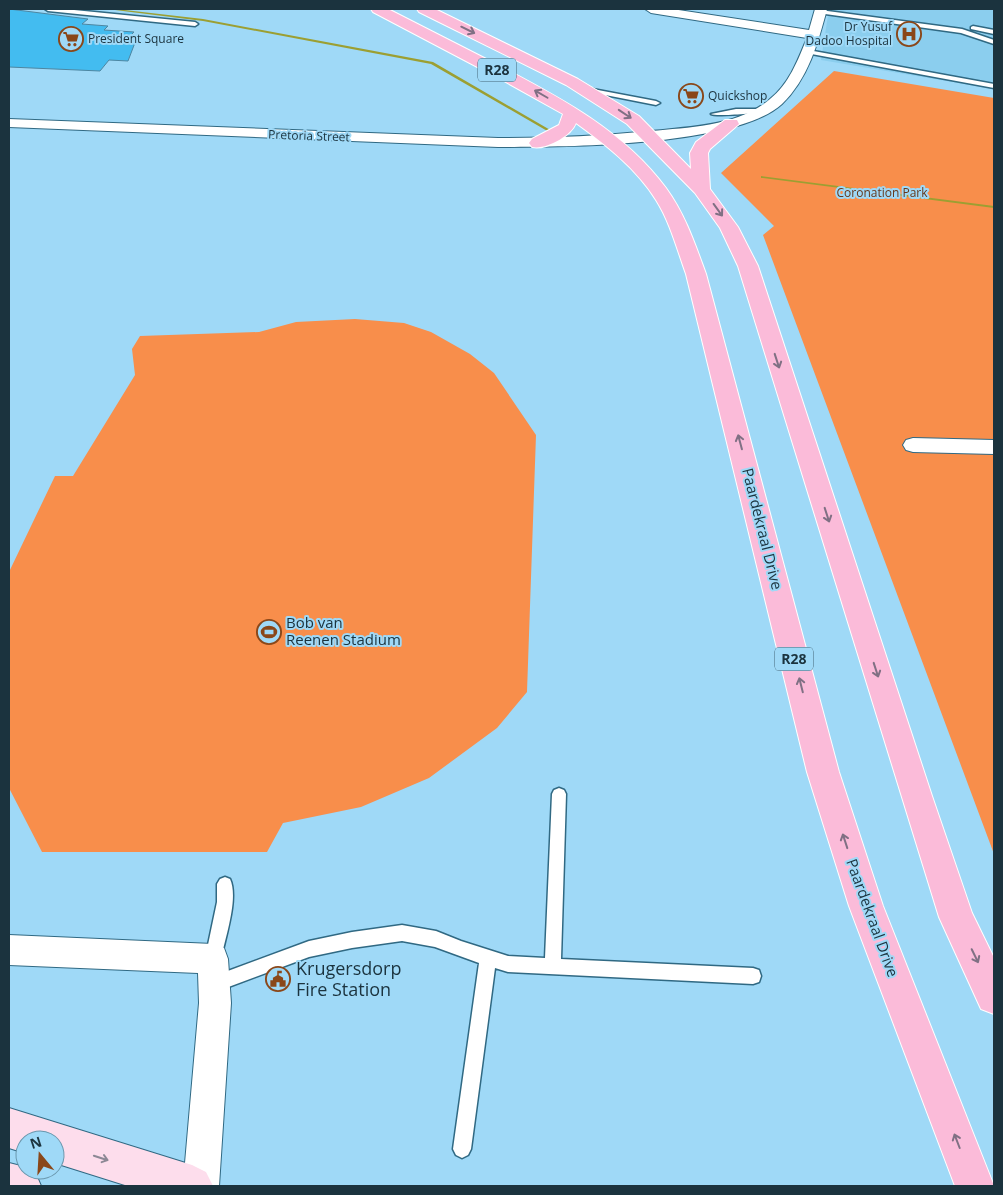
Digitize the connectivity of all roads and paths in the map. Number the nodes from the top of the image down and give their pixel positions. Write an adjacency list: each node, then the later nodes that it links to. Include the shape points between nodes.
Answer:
1 (48, 9): 6 (lane)
2 (378, 9): 14 (main road, Paardekraal Drive / R28, one-way to 2)
3 (424, 9): 12 (main road, R28, one-way to 12)
4 (651, 9): 8 (street)
5 (824, 10): 7 (lane); 8 (street, Pretoria Street); 9 (lane, via 962,31)
6 (195, 24)
7 (994, 32)
8 (814, 35): 10 (street, Pretoria Street)
9 (994, 42)
10 (808, 52): 11 (lane); 15 (street, Pretoria Street, via 783,94)
11 (994, 86)
12 (585, 89): 13 (lane); 19 (main road, R28, one-way to 19, via 634,120)
13 (656, 103)
14 (572, 111): 20 (main road, Paardekraal Drive / R28); 21 (main road, via 566,127)
15 (762, 111): 16 (lane); 18 (street, Pretoria Street)
16 (715, 114)
17 (9, 123): 21 (street, Pretoria Street)
18 (731, 124): 19 (street, Pretoria Street); 22 (main road, via 702,146)
19 (649, 136): 20 (street, Pretoria Street); 22 (main road, R28)
20 (610, 141): 21 (street, Pretoria Street); 39 (main road, Paardekraal Drive / R28, one-way to 20, via 866,906 823,772 696,274 683,236 659,192)
21 (538, 143)
22 (701, 189): 32 (main road, R28, one-way to 32, via 729,227 748,266 956,917)
23 (913, 445): 24 (street)
24 (994, 447)
25 (559, 794): 29 (lane)
26 (226, 884): 30 (lane)
27 (9, 950): 30 (street)
28 (488, 958): 29 (lane, via 508,964); 30 (lane, via 436,940 402,933 352,940); 34 (lane)
29 (553, 966): 31 (lane)
30 (214, 971): 38 (street, via 216,1003)
31 (753, 976)
32 (994, 996)
33 (65, 1146): 37 (main road, one-way to 37)
34 (462, 1149)
35 (9, 1183): 36 (main road)
36 (21, 1186)
37 (192, 1186)
38 (201, 1186)
39 (975, 1186)

